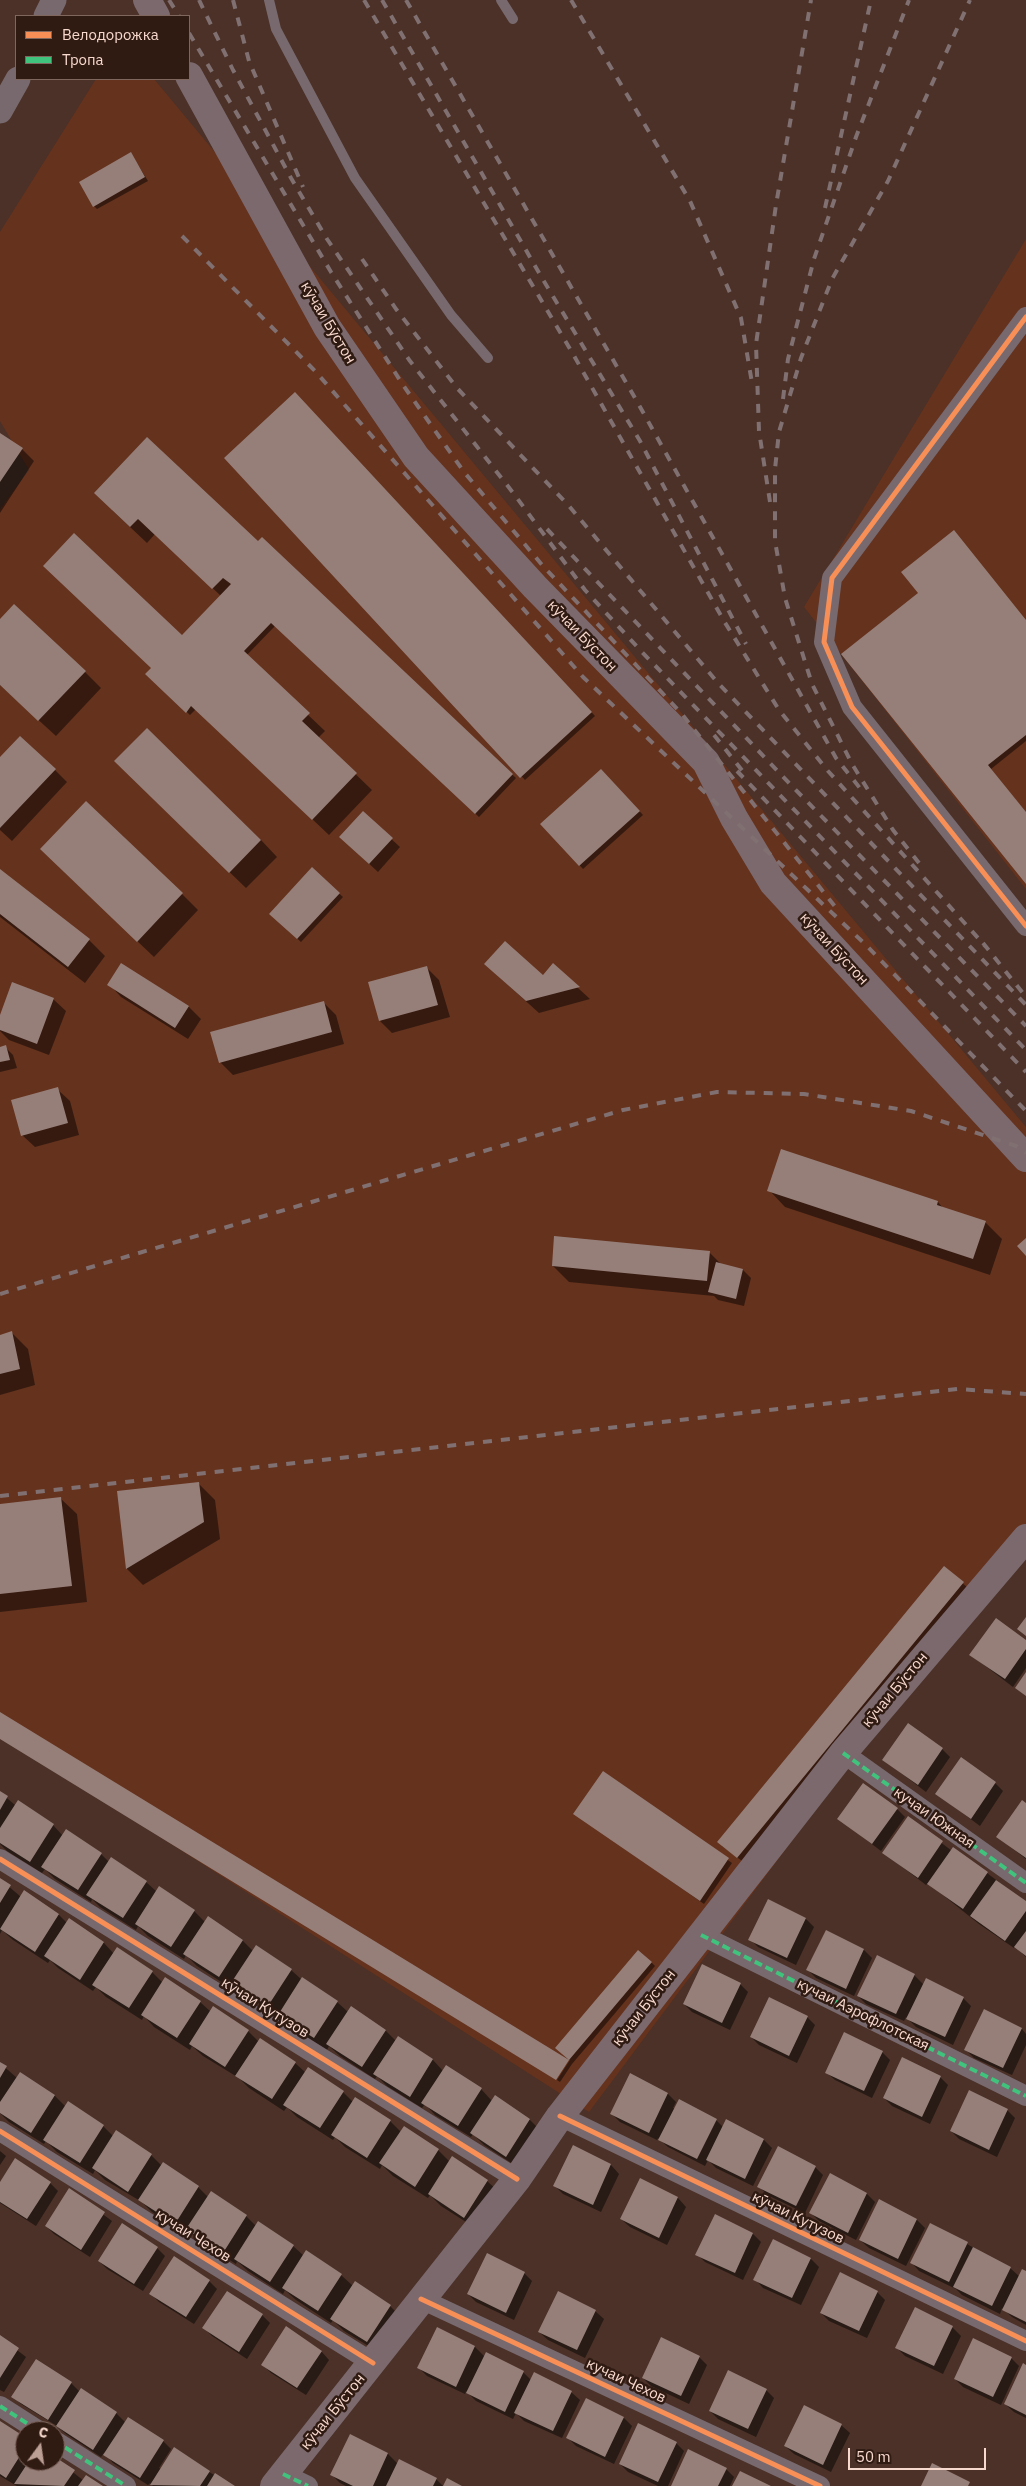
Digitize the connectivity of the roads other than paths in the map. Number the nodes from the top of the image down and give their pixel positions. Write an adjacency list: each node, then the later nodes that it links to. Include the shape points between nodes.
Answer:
1 (54, 0): 5 (street)
2 (147, 0): 6 (main road)
3 (269, 0): 10 (lane, via 276,29 355,178 451,315)
4 (501, 0): 7 (lane)
5 (46, 15)
6 (155, 15)
7 (512, 19)
8 (190, 78): 12 (main road, кӯчаи Бӯстон, via 327,327 416,457 535,587 706,762 734,818 773,883)
9 (1026, 317): 11 (street, via 832,578 824,642 852,707)
10 (488, 358)
11 (1026, 926)
12 (1026, 1158)
13 (1026, 1538): 14 (main road, кӯчаи Бӯстон)
14 (843, 1753): 16 (street, кучаи Южная); 17 (main road, кӯчаи Бӯстон)
15 (0, 1859): 21 (street, кӯчаи Кутузов)
16 (1026, 1883)
17 (701, 1935): 18 (street, кучаи Аэрофлотская); 19 (main road, кӯчаи Бӯстон)
18 (1026, 2096)
19 (560, 2116): 21 (main road, кӯчаи Бӯстон); 23 (street, кӯчаи Кутузов)
20 (0, 2131): 24 (street, кучаи Чехов)
21 (517, 2179): 22 (main road, кӯчаи Бӯстон)
22 (421, 2299): 24 (main road, кӯчаи Бӯстон); 31 (street, кучаи Чехов)
23 (1026, 2341)
24 (373, 2363): 28 (main road, кӯчаи Бӯстон)
25 (0, 2406): 26 (street)
26 (23, 2421)
27 (65, 2447): 29 (street)
28 (278, 2480): 30 (street)
29 (126, 2486)
30 (308, 2486)
31 (820, 2486)

